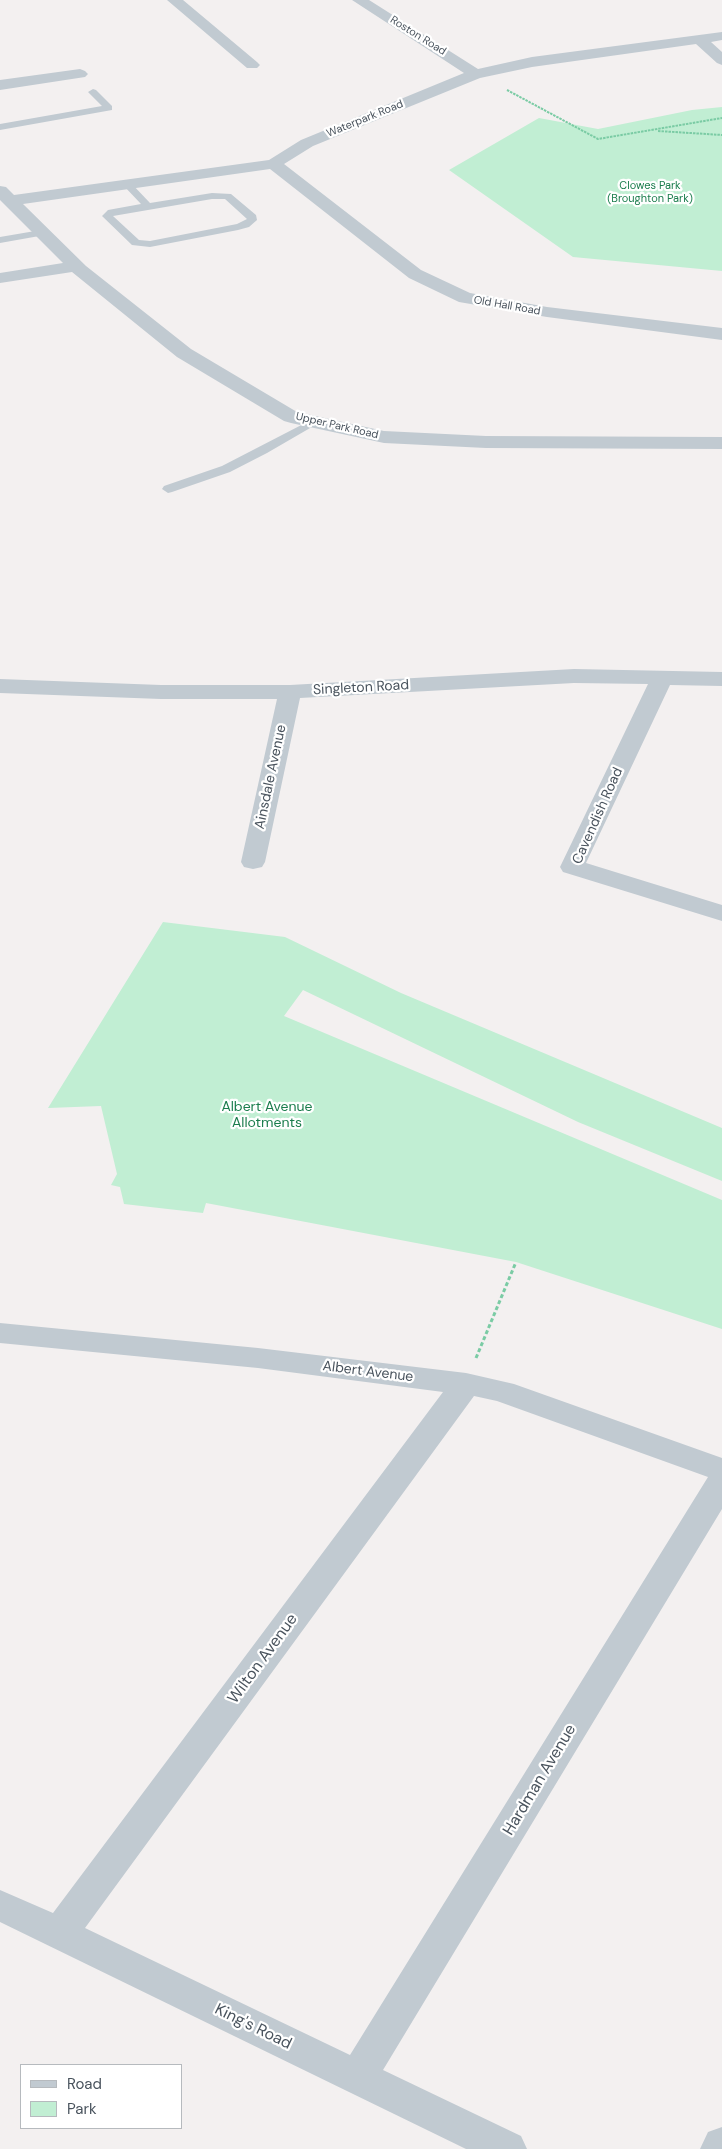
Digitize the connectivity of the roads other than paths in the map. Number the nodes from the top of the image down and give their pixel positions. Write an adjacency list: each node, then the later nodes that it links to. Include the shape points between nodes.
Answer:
1 (174, 0): 6 (street)
2 (359, 0): 8 (street, Roston Road)
3 (722, 36): 4 (street, Waterpark Road)
4 (698, 38): 5 (street); 8 (street, Waterpark Road, via 532,62)
5 (722, 60)
6 (252, 64)
7 (80, 74): 9 (street)
8 (476, 74): 12 (street, Waterpark Road, via 315,139)
9 (0, 85)
10 (93, 92): 11 (lane, via 109,108)
11 (0, 127)
12 (274, 164): 13 (street, Waterpark Road); 20 (street, Old Hall Road, via 414,274 465,298)
13 (128, 185): 14 (street, Waterpark Road); 15 (lane)
14 (5, 196): 16 (street, Upper Park Road)
15 (148, 206): 15 (lane, via 112,212 107,216 132,241 144,244 238,227 252,220 227,196)
16 (41, 233): 17 (lane); 18 (street, Upper Park Road)
17 (0, 240)
18 (76, 266): 19 (street); 21 (street, Upper Park Road, via 184,353 291,417)
19 (0, 278)
20 (722, 334)
21 (313, 422): 22 (street, Upper Park Road, via 384,437 486,442); 23 (lane, via 226,469)
22 (722, 443)
23 (168, 489)
24 (662, 678): 25 (street, Singleton Road); 27 (street, Singleton Road, via 574,676); 29 (street, Cavendish Road, via 572,868)
25 (722, 679)
26 (0, 686): 27 (street, Singleton Road, via 162,692)
27 (290, 692): 28 (street, Ainsdale Avenue)
28 (253, 862)
29 (722, 913)
30 (0, 1333): 31 (street, Albert Avenue, via 258,1358)
31 (466, 1384): 32 (street, Albert Avenue, via 503,1392); 35 (street, Wilton Avenue)
32 (722, 1470)
33 (722, 1482): 36 (street, Hardman Avenue)
34 (0, 1905): 35 (street, King's Road)
35 (60, 1934): 36 (street, King's Road)
36 (358, 2077): 38 (street, King's Road)
37 (722, 2145): 39 (street)
38 (506, 2149)
39 (720, 2149)

